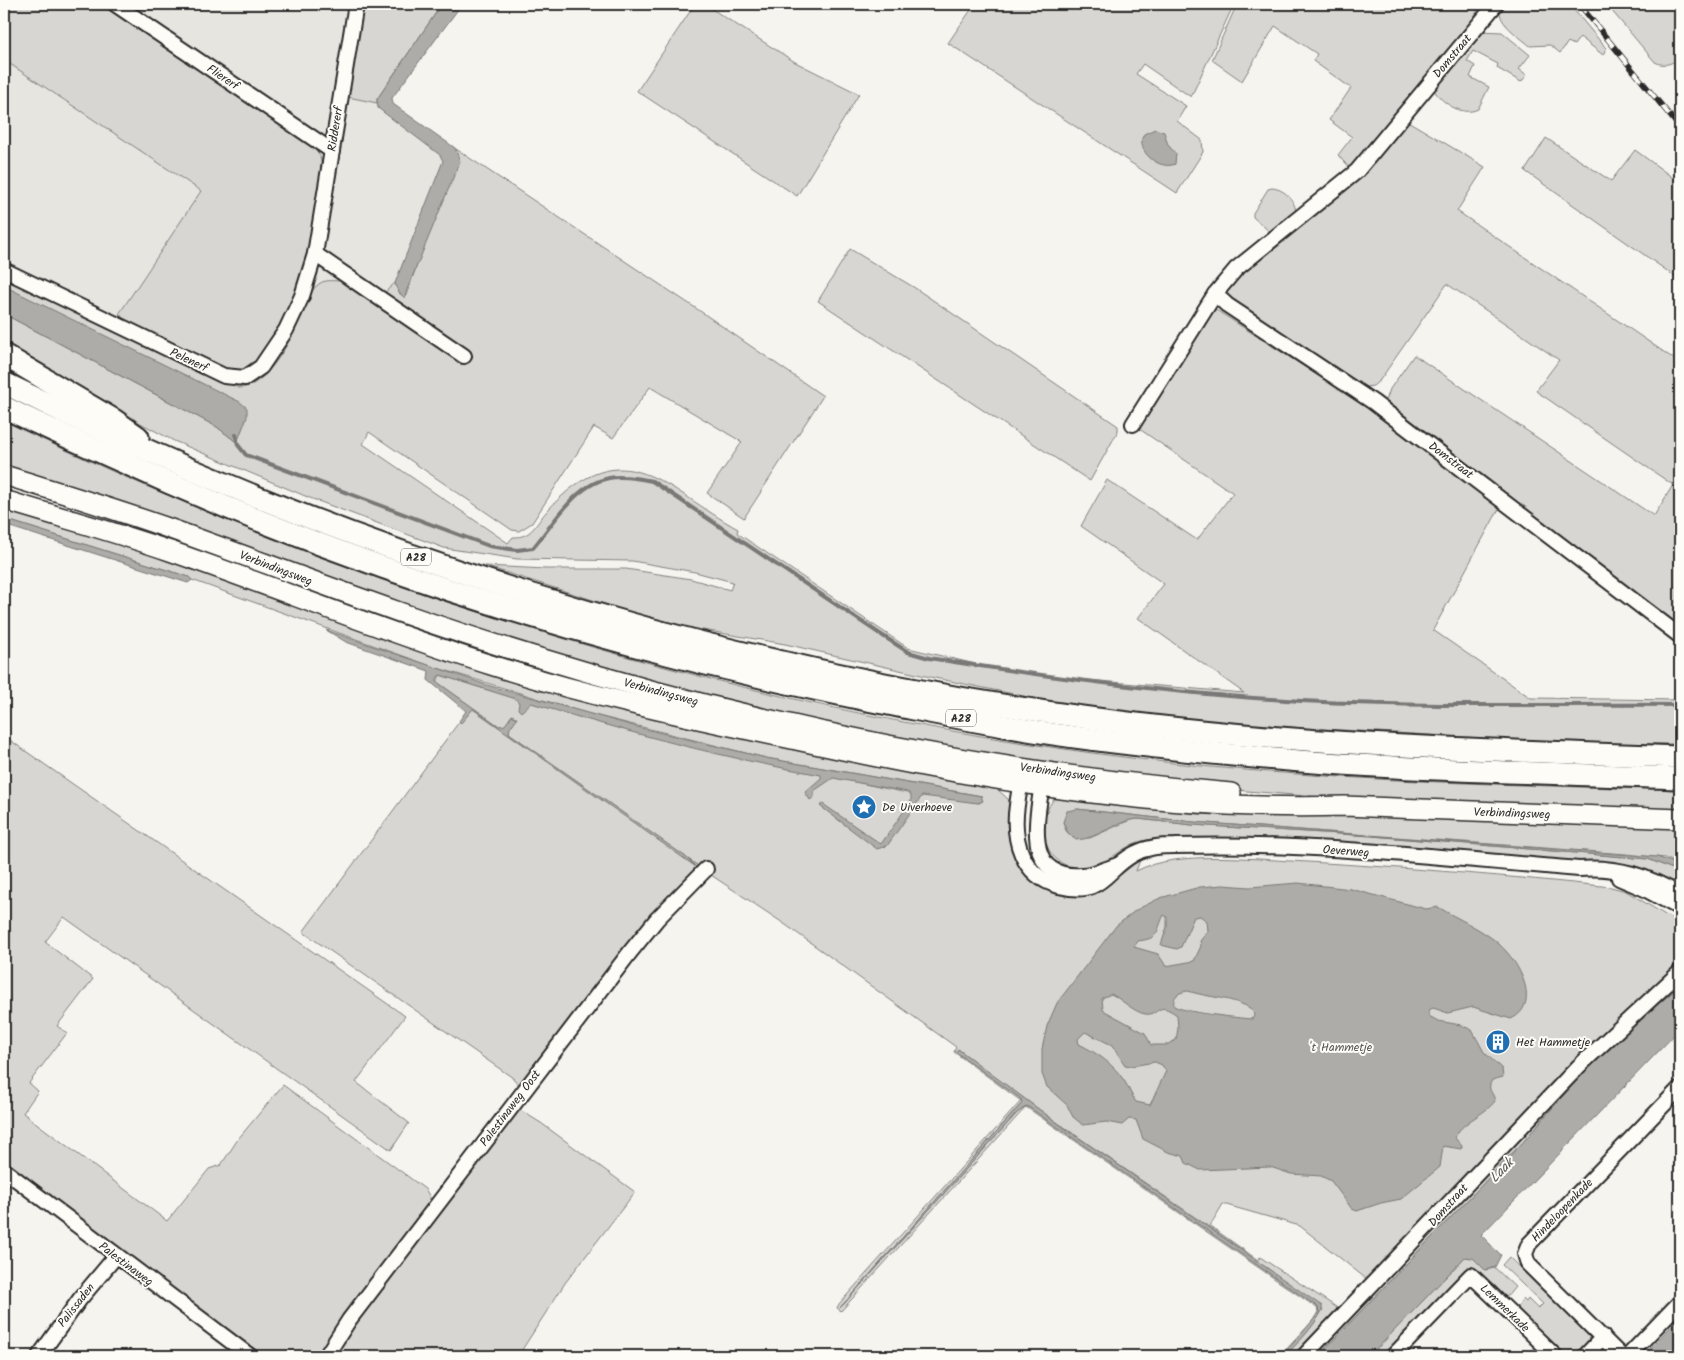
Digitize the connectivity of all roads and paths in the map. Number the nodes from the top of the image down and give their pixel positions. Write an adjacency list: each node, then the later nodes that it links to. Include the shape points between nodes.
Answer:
1 (114, 4): 4 (street, Fliererf)
2 (356, 4): 4 (street, Riddererf)
3 (1496, 4): 7 (street, Domstraat, via 1357,171 1236,270)
4 (332, 151): 5 (street, Riddererf)
5 (315, 254): 6 (street, Pelenerf, via 302,296 286,330 256,372 238,378 224,376); 9 (street)
6 (4, 270)
7 (1215, 294): 12 (street, Domstraat); 16 (street, Domstraat, via 1373,402)
8 (4, 355): 13 (highway, A28, via 114,420)
9 (464, 356)
10 (4, 383): 13 (highway, A28)
11 (4, 407): 19 (highway, A28, via 160,479 325,547 569,628 762,679 984,723 1086,739 1231,755 1374,766)
12 (1133, 424)
13 (172, 462): 17 (highway, A28, via 358,536 560,604 770,660 988,703 1224,734 1378,746)
14 (4, 475): 18 (main road, Verbindingsweg, via 165,527 406,616 560,664 725,709)
15 (4, 500): 18 (main road, Verbindingsweg, via 161,548 421,642 573,690 842,750)
16 (1680, 636)
17 (1680, 757)
18 (1031, 778): 20 (main road, Verbindingsweg, via 1344,806); 21 (street, Oeverweg, via 1035,839 1039,853 1048,864 1073,875); 21 (street, Oeverweg, via 1015,834 1022,856 1032,871 1057,885 1077,888 1098,884 1109,877)
19 (1680, 778)
20 (1680, 819)
21 (1118, 865): 23 (street, Oeverweg, via 1147,848 1209,844 1351,851)
22 (706, 869): 34 (street, Palestinaweg Oost, via 657,919 625,959 349,1320)
23 (1579, 869): 24 (street, Oeverweg, via 1603,868 1634,873); 25 (street, Oeverweg, via 1628,881)
24 (1680, 895)
25 (1680, 908)
26 (1680, 972): 35 (street, Domstraat, via 1579,1066)
27 (1680, 1088): 31 (street, Hindeloopenkade, via 1526,1249 1528,1264)
28 (4, 1170): 29 (street, Palestinaweg)
29 (116, 1256): 32 (street, Palissaden); 33 (street, Palestinaweg)
30 (1680, 1302): 40 (street)
31 (1603, 1337): 38 (street); 39 (street, Hindeloopenkade)
32 (39, 1356)
33 (250, 1356)
34 (326, 1356)
35 (1304, 1356)
36 (1393, 1356): 37 (street, Lemmerkade, via 1471,1275)
37 (1554, 1356)
38 (1585, 1356)
39 (1621, 1356)
40 (1628, 1356)

